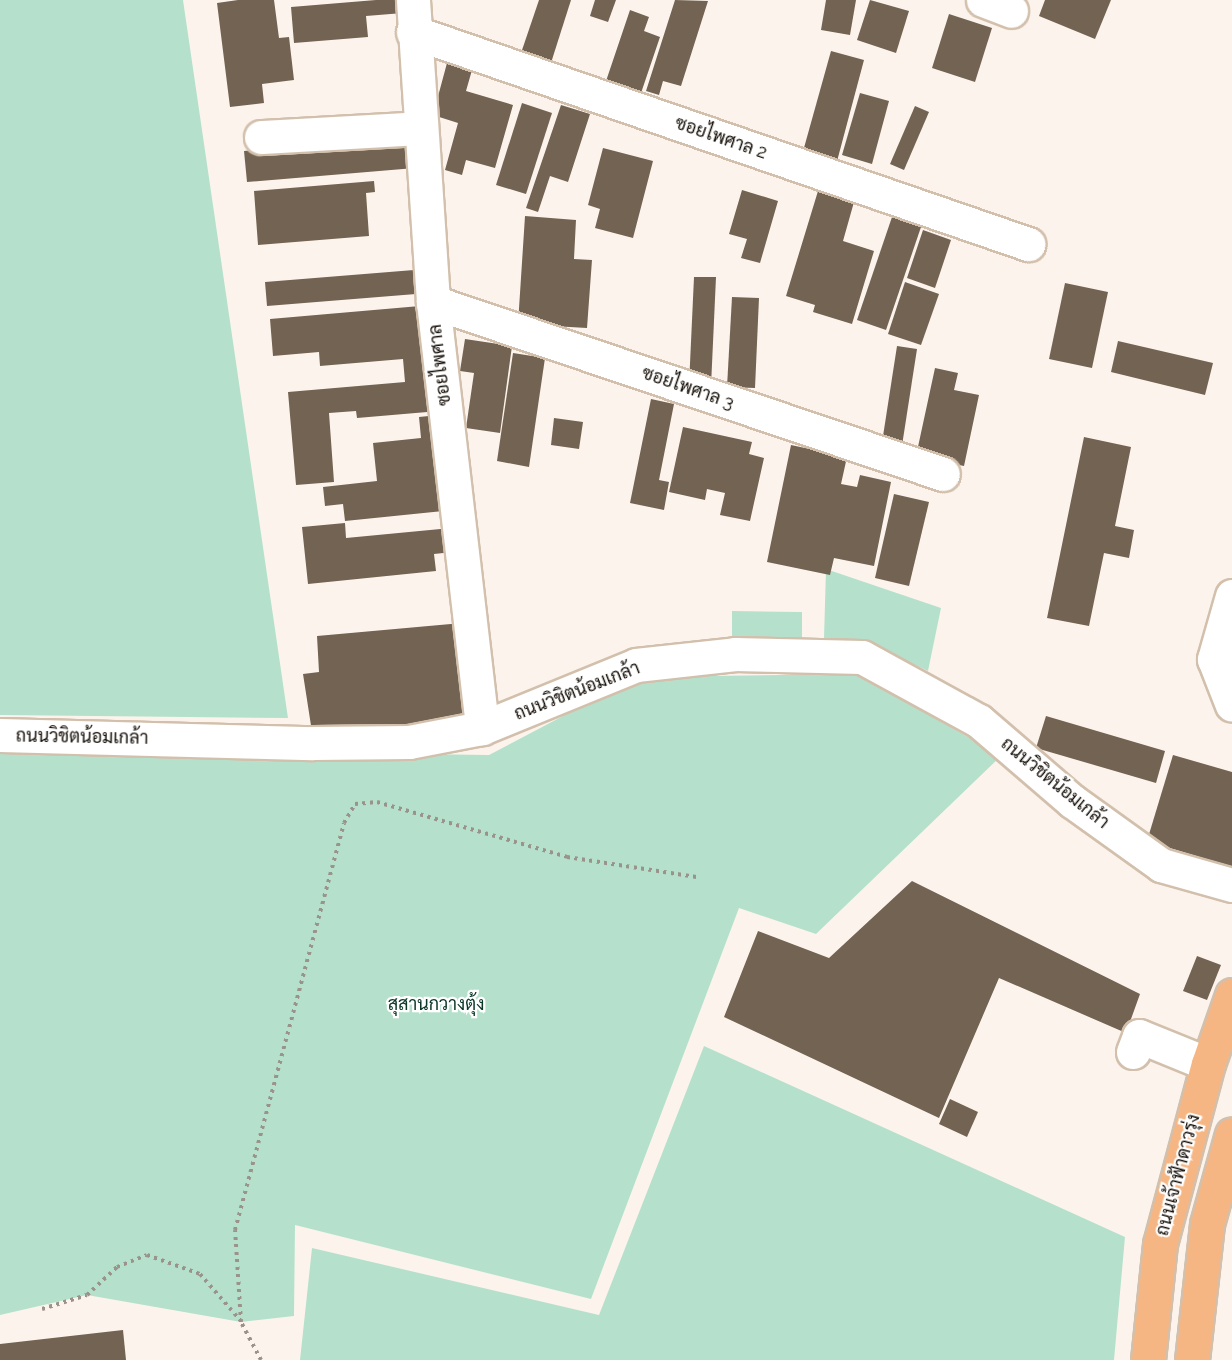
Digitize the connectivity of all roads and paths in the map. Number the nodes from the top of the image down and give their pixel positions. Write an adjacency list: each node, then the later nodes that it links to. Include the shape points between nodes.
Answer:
1 (413, 16): 2 (street, ซอยไพศาล); 4 (street, ซอยไพศาล 2)
2 (421, 128): 3 (street); 5 (street, ซอยไพศาล)
3 (261, 137)
4 (1028, 244)
5 (433, 302): 6 (street, ซอยไพศาล 3); 9 (street, ซอยไพศาล)
6 (943, 474)
7 (1232, 596): 8 (street, via 1214,659)
8 (1232, 705)
9 (482, 728): 10 (street, ถนนวิชิตน้อมเกล้า, via 409,742); 12 (street, ถนนวิชิตน้อมเกล้า, via 636,665 735,654 862,657 979,721 1072,801 1161,865)
10 (0, 735)
11 (696, 877): 18 (path, via 567,857 377,802 355,804 344,823 235,1230)
12 (1232, 885)
13 (1225, 992): 15 (main road, ถนนเจ้าฟ้าดาวรุ่ง)
14 (1133, 1052): 15 (street, via 1139,1035)
15 (1208, 1064): 20 (main road, ถนนเจ้าฟ้าดาวรุ่ง, via 1160,1244)
16 (1232, 1134): 21 (main road, via 1207,1224)
17 (42, 1309): 18 (path, via 87,1295 117,1267 147,1255 200,1274)
18 (241, 1322): 19 (path)
19 (261, 1360)
20 (1148, 1360)
21 (1192, 1360)

